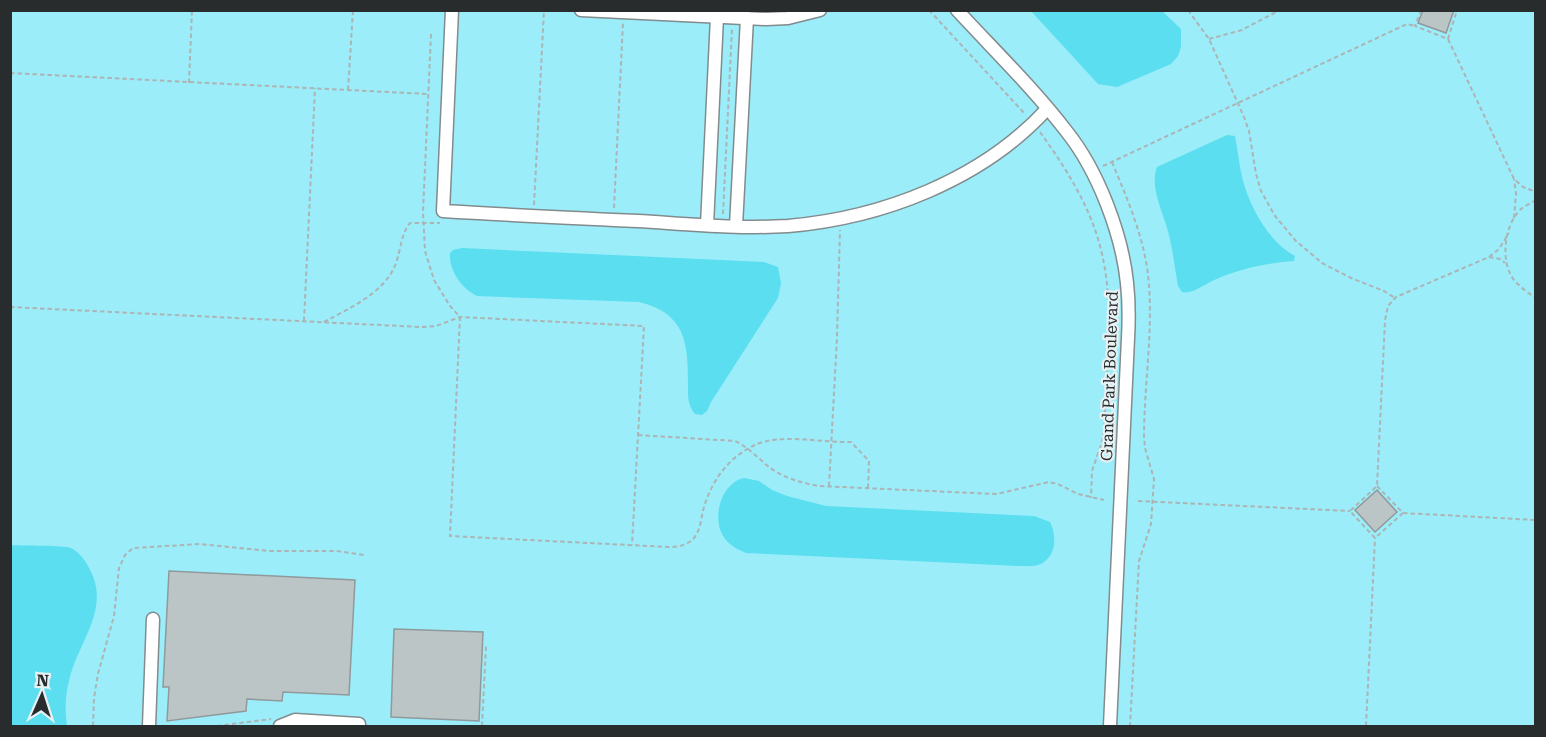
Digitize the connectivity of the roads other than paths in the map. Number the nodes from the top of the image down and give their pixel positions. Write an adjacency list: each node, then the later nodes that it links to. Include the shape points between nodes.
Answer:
1 (452, 10): 8 (street, via 443,211)
2 (581, 10): 5 (street)
3 (820, 10): 6 (street, via 788,18)
4 (957, 10): 7 (street, Grand Park Boulevard)
5 (717, 17): 6 (street); 8 (street)
6 (747, 18): 9 (street)
7 (1047, 109): 9 (street, via 1004,147 957,176 892,206 815,223); 14 (street, Grand Park Boulevard, via 1091,171 1114,224 1129,297)
8 (707, 225): 9 (street)
9 (736, 226)
10 (153, 619): 12 (street)
11 (359, 725): 13 (street, via 295,720)
12 (149, 726)
13 (281, 726)
14 (1110, 726)

